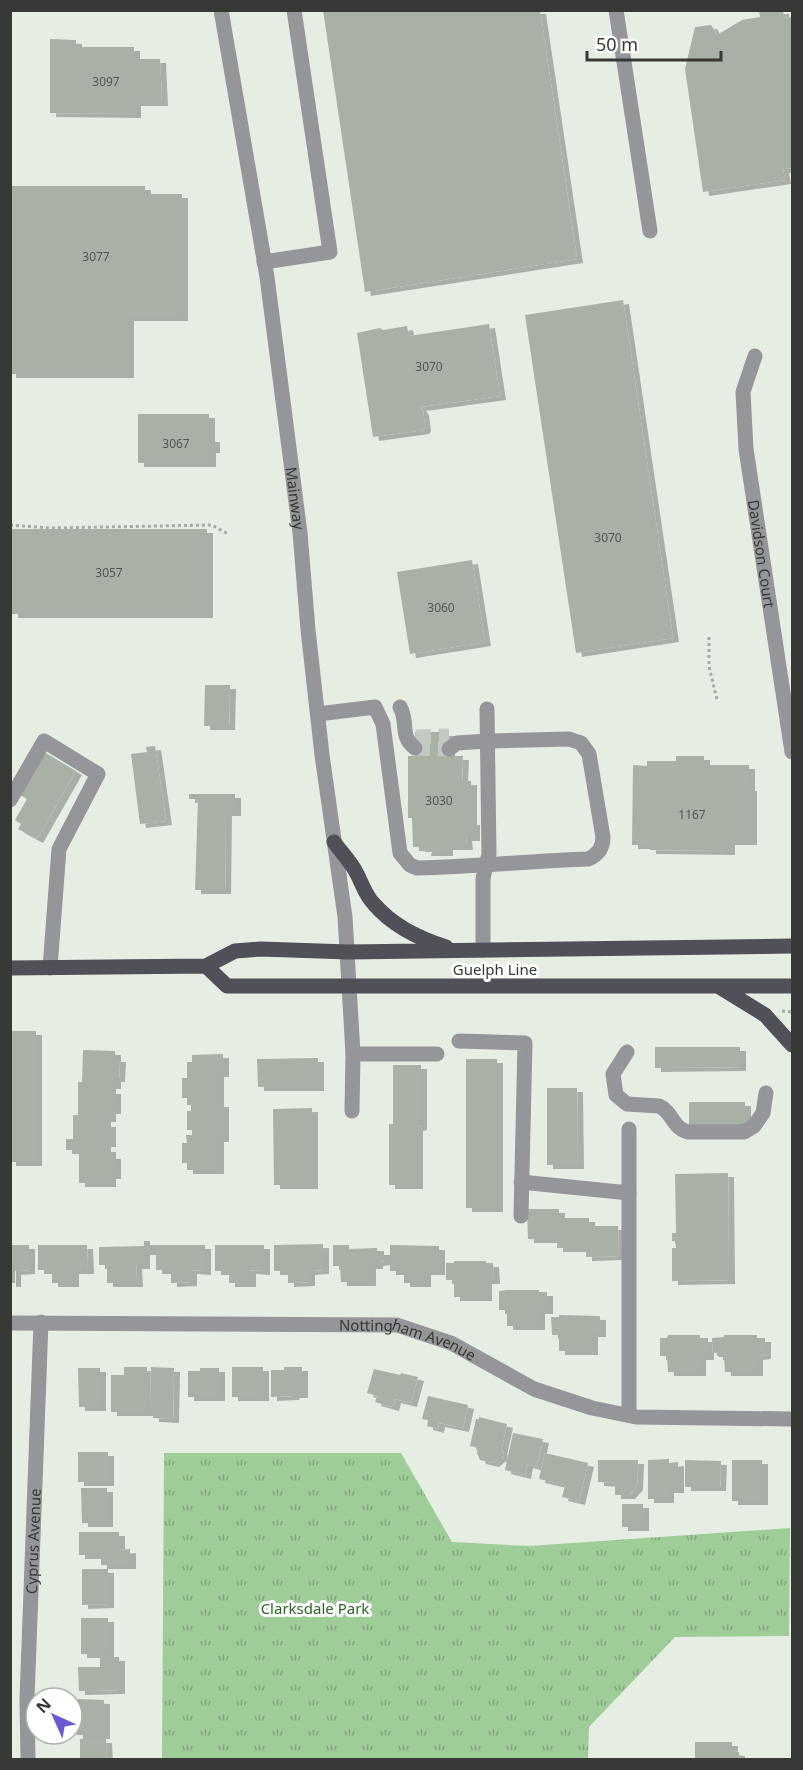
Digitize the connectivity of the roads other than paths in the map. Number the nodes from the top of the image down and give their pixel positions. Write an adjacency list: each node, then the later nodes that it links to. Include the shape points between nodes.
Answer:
1 (221, 10): 5 (street, Mainway)
2 (294, 10): 5 (street, via 330,252)
3 (616, 10): 4 (street)
4 (650, 231)
5 (264, 262): 9 (street, Mainway, via 300,533)
6 (755, 356): 13 (street, Davidson Court, via 743,392 746,449)
7 (400, 707): 11 (street, via 405,737)
8 (487, 709): 10 (street)
9 (318, 714): 15 (street, Mainway); 16 (street, via 375,707 383,724 404,860 417,868)
10 (488, 741): 12 (street); 16 (street); 16 (street, via 569,739 581,743 589,754 603,843 598,853 588,859)
11 (413, 742)
12 (452, 743)
13 (792, 752)
14 (10, 800): 22 (street, via 44,741 98,774 59,849)
15 (334, 842): 18 (main road, via 374,904 393,921 427,940); 19 (street, Mainway)
16 (486, 866): 18 (street)
17 (792, 946): 18 (main road, Guelph Line)
18 (477, 950): 19 (main road, Guelph Line)
19 (348, 952): 20 (main road, Guelph Line, via 235,951); 23 (street, Mainway)
20 (206, 966): 22 (main road, Guelph Line); 23 (main road, Guelph Line, via 227,986)
21 (10, 968): 22 (main road, Guelph Line)
22 (50, 968)
23 (350, 986): 24 (main road, Guelph Line); 29 (street, Mainway)
24 (718, 986): 25 (main road, Guelph Line); 27 (main road, via 765,1015)
25 (792, 987)
26 (459, 1041): 34 (street, via 525,1043)
27 (792, 1046)
28 (627, 1052): 31 (street, via 613,1074 616,1095 627,1104 664,1108 681,1130 744,1132 763,1113)
29 (353, 1053): 30 (street); 32 (street, Mainway)
30 (437, 1054)
31 (765, 1093)
32 (352, 1111)
33 (629, 1129): 35 (street)
34 (522, 1182): 35 (street); 36 (street)
35 (629, 1193): 39 (street)
36 (520, 1216)
37 (41, 1322): 38 (street, Nottingham Avenue); 39 (street, Nottingham Avenue, via 397,1325 451,1343 534,1389 592,1408); 41 (street, Cyprus Avenue)
38 (10, 1323)
39 (629, 1415): 40 (street, Nottingham Avenue)
40 (792, 1419)
41 (28, 1760)

